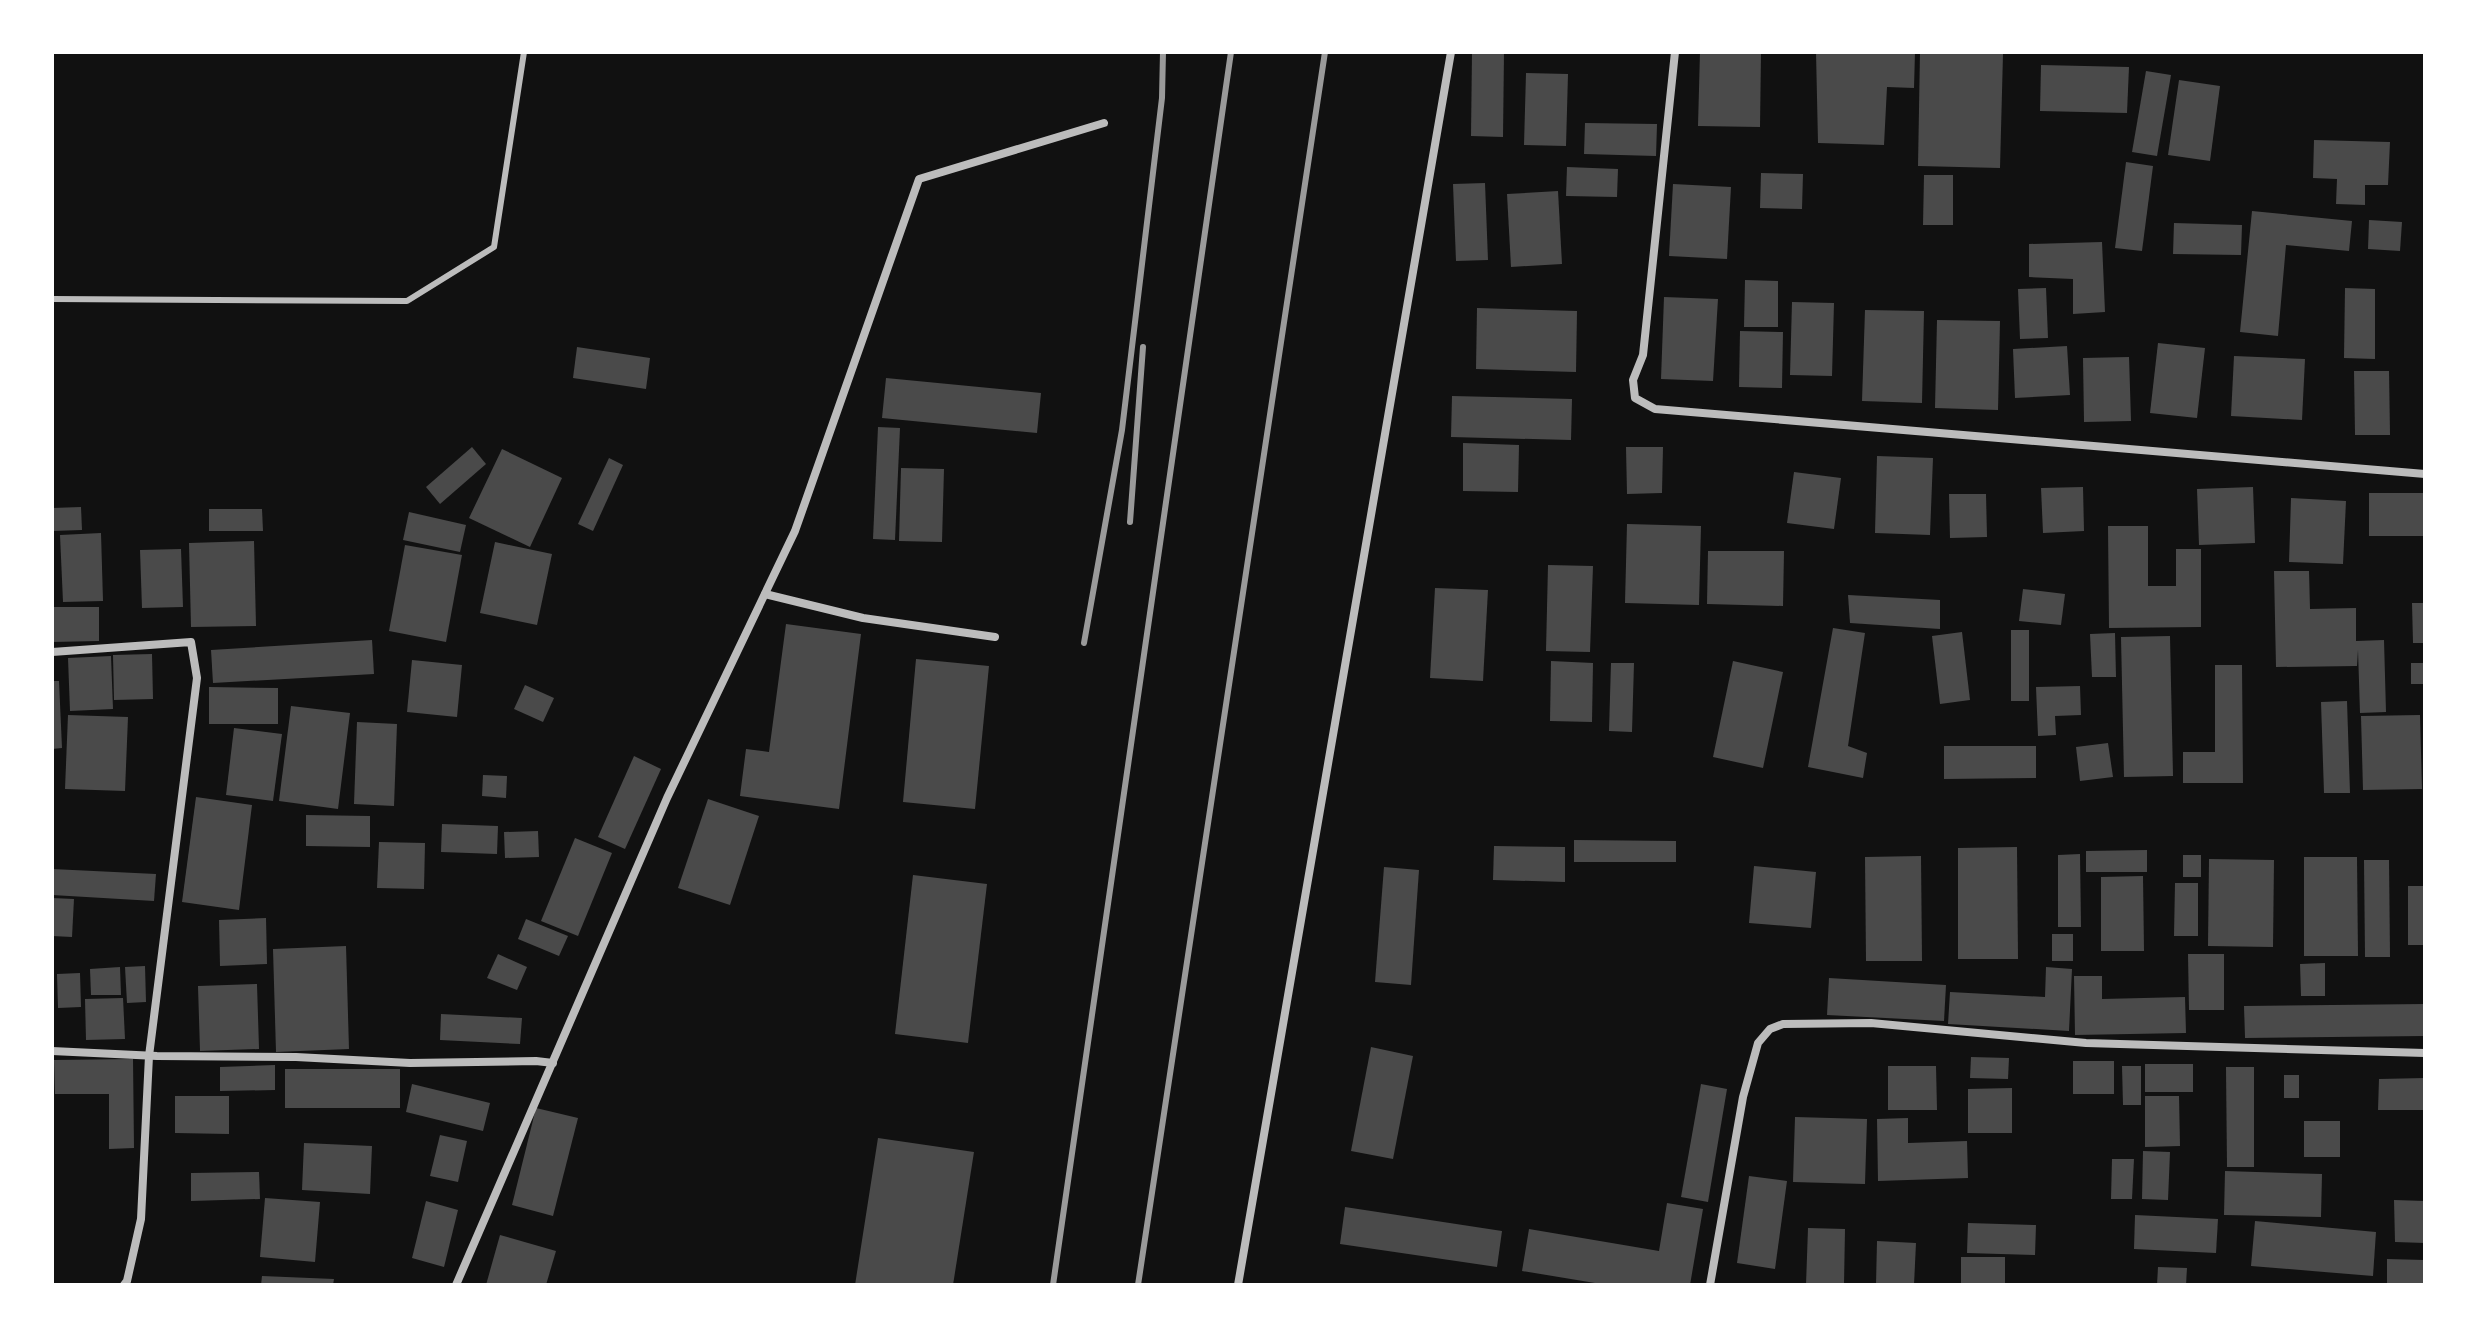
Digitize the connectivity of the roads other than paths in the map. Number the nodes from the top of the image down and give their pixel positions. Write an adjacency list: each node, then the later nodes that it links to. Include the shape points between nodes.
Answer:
1 (524, 52): 5 (lane, via 494,247 407,301)
2 (1451, 52): 16 (street)
3 (1675, 52): 6 (street, via 1643,355 1633,380 1635,398 1655,409)
4 (1104, 123): 7 (street, via 919,179 795,531)
5 (52, 299)
6 (2425, 474)
7 (765, 594): 8 (street, via 863,618); 13 (street, via 667,798)
8 (995, 637)
9 (52, 652): 12 (street, via 191,642 197,678)
10 (52, 1051): 12 (street)
11 (2425, 1053): 17 (street, via 2086,1043 1871,1023 1783,1024 1770,1029 1754,1056)
12 (149, 1056): 13 (street); 14 (street, via 141,1219)
13 (553, 1063): 15 (street)
14 (124, 1285)
15 (456, 1285)
16 (1238, 1285)
17 (1710, 1285)

